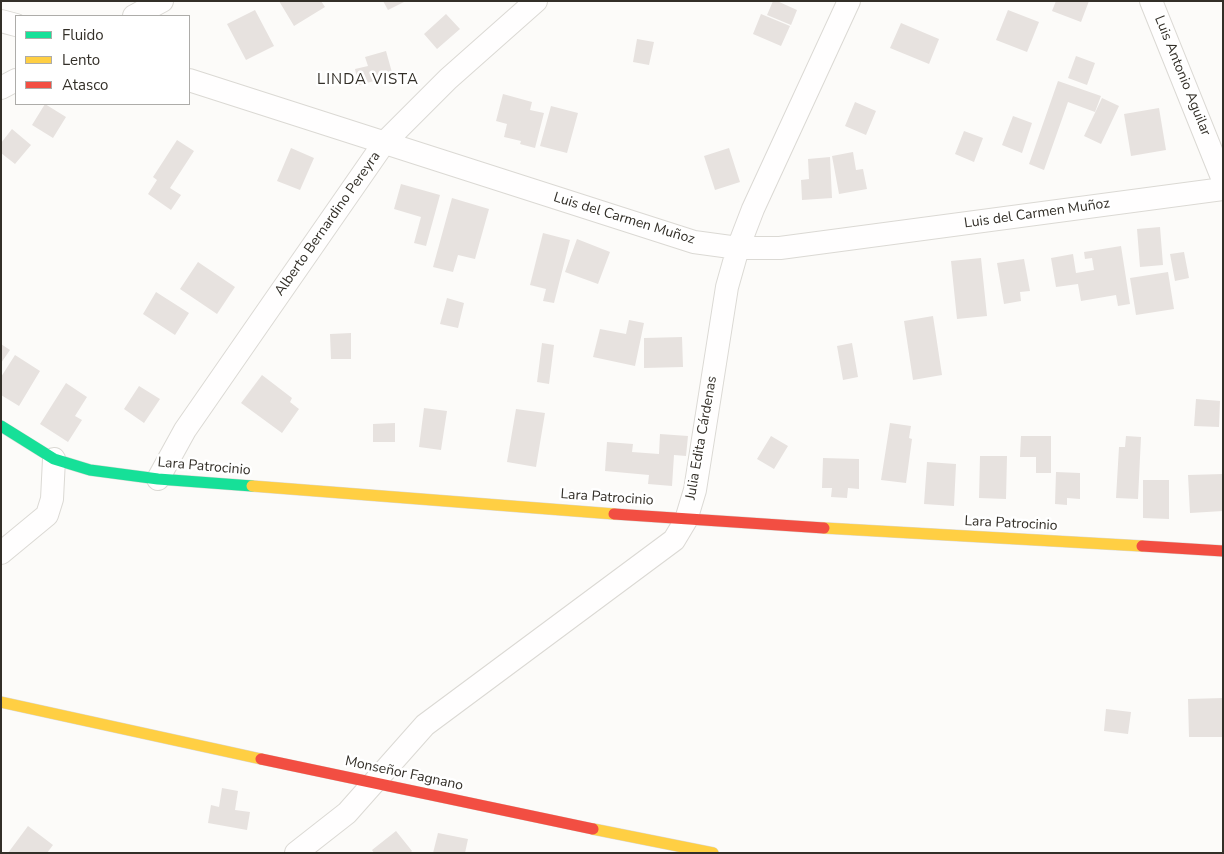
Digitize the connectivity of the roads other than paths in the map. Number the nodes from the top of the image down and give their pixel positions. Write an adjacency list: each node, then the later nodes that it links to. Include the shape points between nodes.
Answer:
1 (162, 1): 5 (street)
2 (536, 1): 11 (street, Alberto Bernardino Pereyra, via 448,79)
3 (850, 1): 14 (street, Julia Edita Cárdenas)
4 (1151, 1): 12 (street, Luis Antonio Aguilar)
5 (136, 15)
6 (1, 21): 7 (street)
7 (15, 26)
8 (190, 80): 11 (street, Luis del Carmen Muñoz)
9 (15, 81): 10 (street)
10 (1, 88)
11 (384, 143): 14 (street, Luis del Carmen Muñoz, via 694,242); 17 (street, Alberto Bernardino Pereyra, via 185,430)
12 (1223, 180)
13 (1223, 189): 14 (street, Luis del Carmen Muñoz, via 780,248)
14 (738, 248): 18 (street, Julia Edita Cárdenas, via 727,287 695,490)
15 (1, 426): 16 (street, Lara Patrocinio)
16 (54, 459): 17 (street, Lara Patrocinio, via 90,470); 20 (street, via 52,499 47,515)
17 (158, 479): 18 (street, Lara Patrocinio)
18 (686, 520): 19 (street, Lara Patrocinio); 24 (street, Julia Edita Cárdenas, via 674,540 425,725)
19 (1223, 551)
20 (1, 552)
21 (1, 690): 23 (street, Monseñor Fagnano)
22 (1, 702): 23 (street, Monseñor Fagnano)
23 (89, 721): 24 (street, Monseñor Fagnano)
24 (374, 784): 25 (street, Julia Edita Cárdenas, via 346,813); 26 (street, Monseñor Fagnano)
25 (296, 853)
26 (713, 853)

